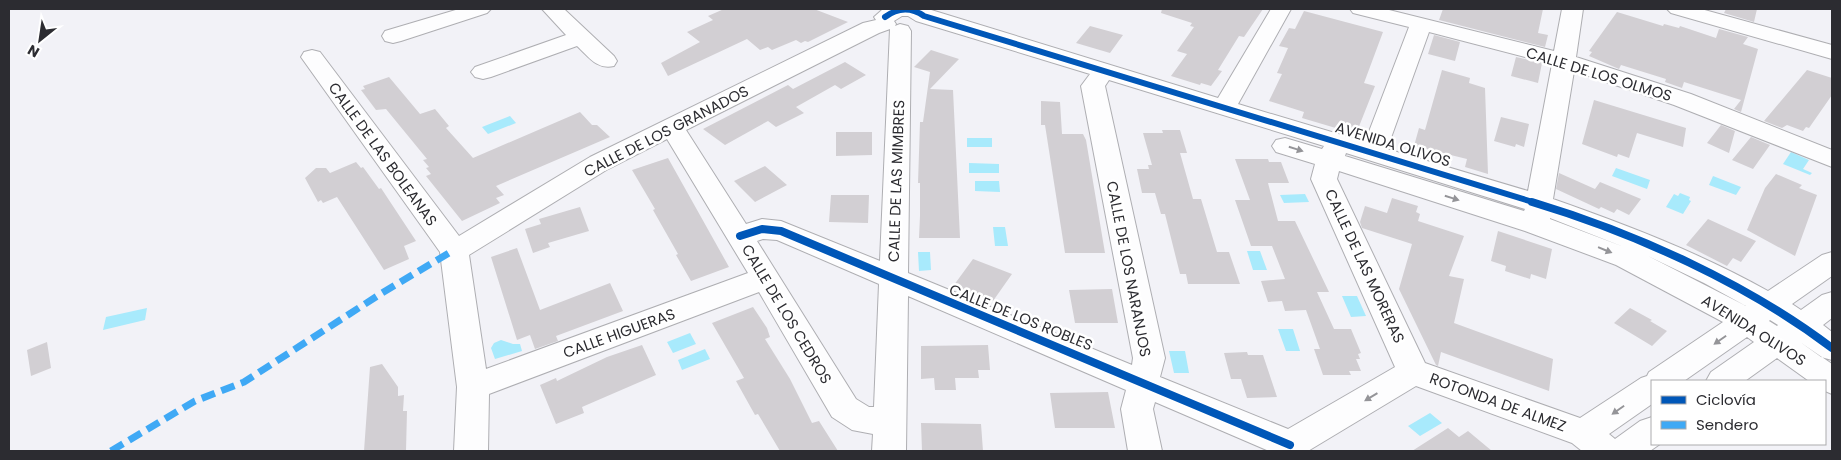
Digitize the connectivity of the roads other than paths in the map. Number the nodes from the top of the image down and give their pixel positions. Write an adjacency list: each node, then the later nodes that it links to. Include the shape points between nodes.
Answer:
1 (480, 9): 10 (street)
2 (552, 9): 11 (street)
3 (865, 9): 8 (street, AVENIDA OLIVOS)
4 (1281, 9): 18 (street)
5 (1360, 9): 9 (street, CALLE DE LOS OLMOS)
6 (1574, 9): 15 (street)
7 (1678, 9): 12 (street)
8 (903, 17): 17 (street, AVENIDA OLIVOS); 19 (street, CALLE DE LOS GRANADOS, via 871,28); 28 (street, CALLE DE LAS MIMBRES)
9 (1420, 24): 15 (street, CALLE DE LOS OLMOS); 21 (street)
10 (392, 36)
11 (581, 37): 14 (street); 16 (street)
12 (1832, 52)
13 (312, 57): 25 (street, CALLE DE LAS BOLEANAS)
14 (606, 61)
15 (1565, 61): 22 (street, CALLE DE LOS OLMOS, via 1680,98); 23 (street)
16 (483, 72)
17 (1099, 78): 18 (street, AVENIDA OLIVOS); 20 (street, AVENIDA OLIVOS, one-way to 20); 37 (street, CALLE DE LOS NARANJOS, via 1149,358)
18 (1224, 108): 20 (street, AVENIDA OLIVOS)
19 (672, 128): 24 (street, CALLE DE LOS CEDROS); 25 (street, CALLE DE LOS GRANADOS, via 599,164)
20 (1334, 151): 21 (street, AVENIDA OLIVOS); 23 (street, AVENIDA OLIVOS, one-way to 23); 33 (street, CALLE DE LAS MORERAS, via 1324,178)
21 (1373, 153): 23 (street, AVENIDA OLIVOS)
22 (1832, 159)
23 (1538, 214): 30 (street, AVENIDA OLIVOS, via 1695,292)
24 (740, 236): 27 (street, CALLE DE LOS CEDROS); 28 (street, CALLE DE LOS ROBLES, via 762,229 780,231)
25 (454, 250): 38 (street)
26 (1832, 262): 30 (street)
27 (765, 278): 38 (street, CALLE HIGUERAS); 40 (street, CALLE DE LOS CEDROS, via 844,408 864,420)
28 (893, 280): 37 (street, CALLE DE LOS ROBLES); 40 (street, CALLE DE LAS MIMBRES)
29 (1832, 303): 31 (street)
30 (1758, 313): 31 (street, AVENIDA OLIVOS); 34 (street, one-way to 34)
31 (1789, 333): 32 (street, AVENIDA OLIVOS); 35 (street); 36 (street, AVENIDA OLIVOS)
32 (1832, 348)
33 (1413, 372): 42 (street, ROTONDA DE ALMEZ); 43 (street, ROTONDA DE ALMEZ, one-way to 43)
34 (1661, 380)
35 (1723, 380)
36 (1832, 382)
37 (1144, 383): 43 (street, CALLE DE LOS ROBLES); 46 (street, CALLE DE LOS NARANJOS, via 1137,409)
38 (474, 387): 44 (street)
39 (1651, 387): 42 (street, one-way to 42)
40 (890, 421): 45 (street, CALLE DE LAS MIMBRES)
41 (1651, 432): 47 (street)
42 (1595, 442)
43 (1290, 448)
44 (471, 451)
45 (889, 451)
46 (1145, 451)
47 (1624, 451)

